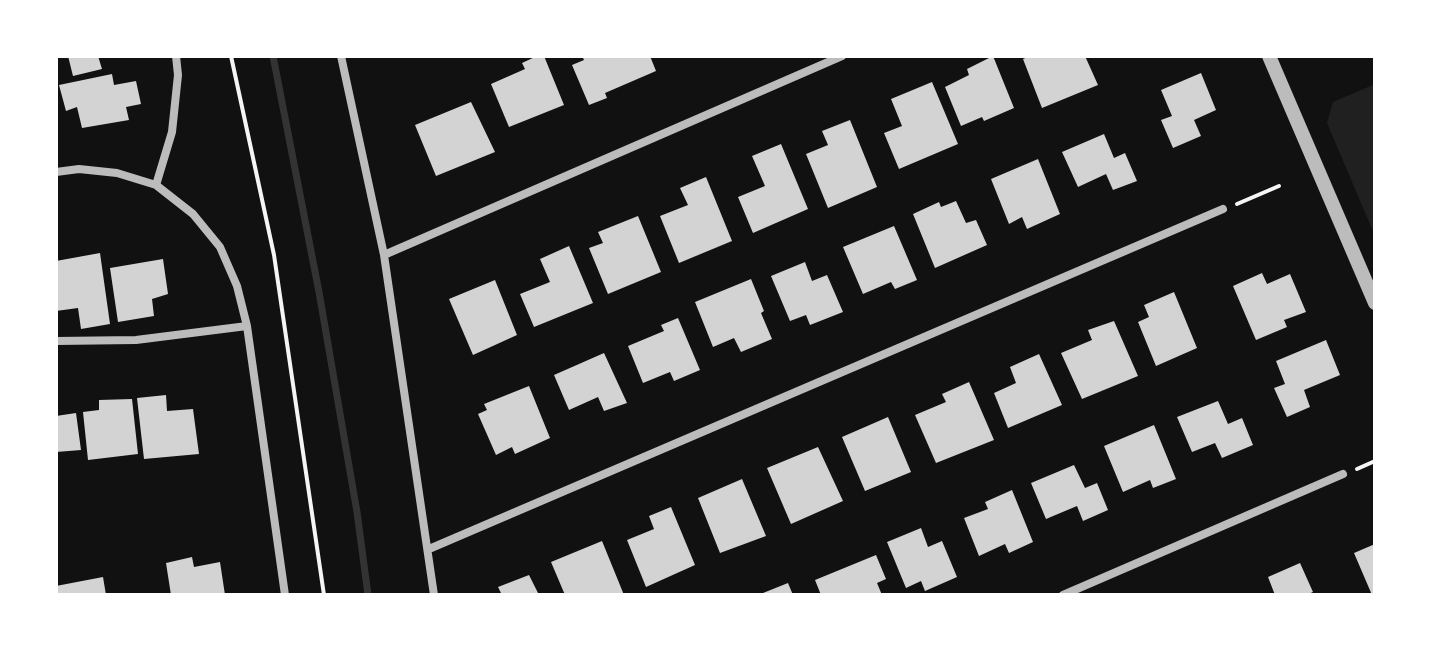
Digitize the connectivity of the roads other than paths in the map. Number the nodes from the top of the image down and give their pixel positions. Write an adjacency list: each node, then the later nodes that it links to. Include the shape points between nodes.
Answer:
1 (176, 56): 6 (street, via 172,132)
2 (341, 56): 8 (street)
3 (842, 56): 8 (street)
4 (1269, 56): 9 (street)
5 (56, 172): 6 (street, via 117,173)
6 (156, 185): 10 (street, via 193,214 220,247)
7 (1223, 209): 13 (street)
8 (384, 255): 13 (street)
9 (1375, 303)
10 (247, 326): 11 (street, via 136,340); 14 (street)
11 (56, 341)
12 (1343, 474): 16 (street)
13 (429, 549): 15 (street)
14 (285, 595)
15 (434, 595)
16 (1063, 595)

